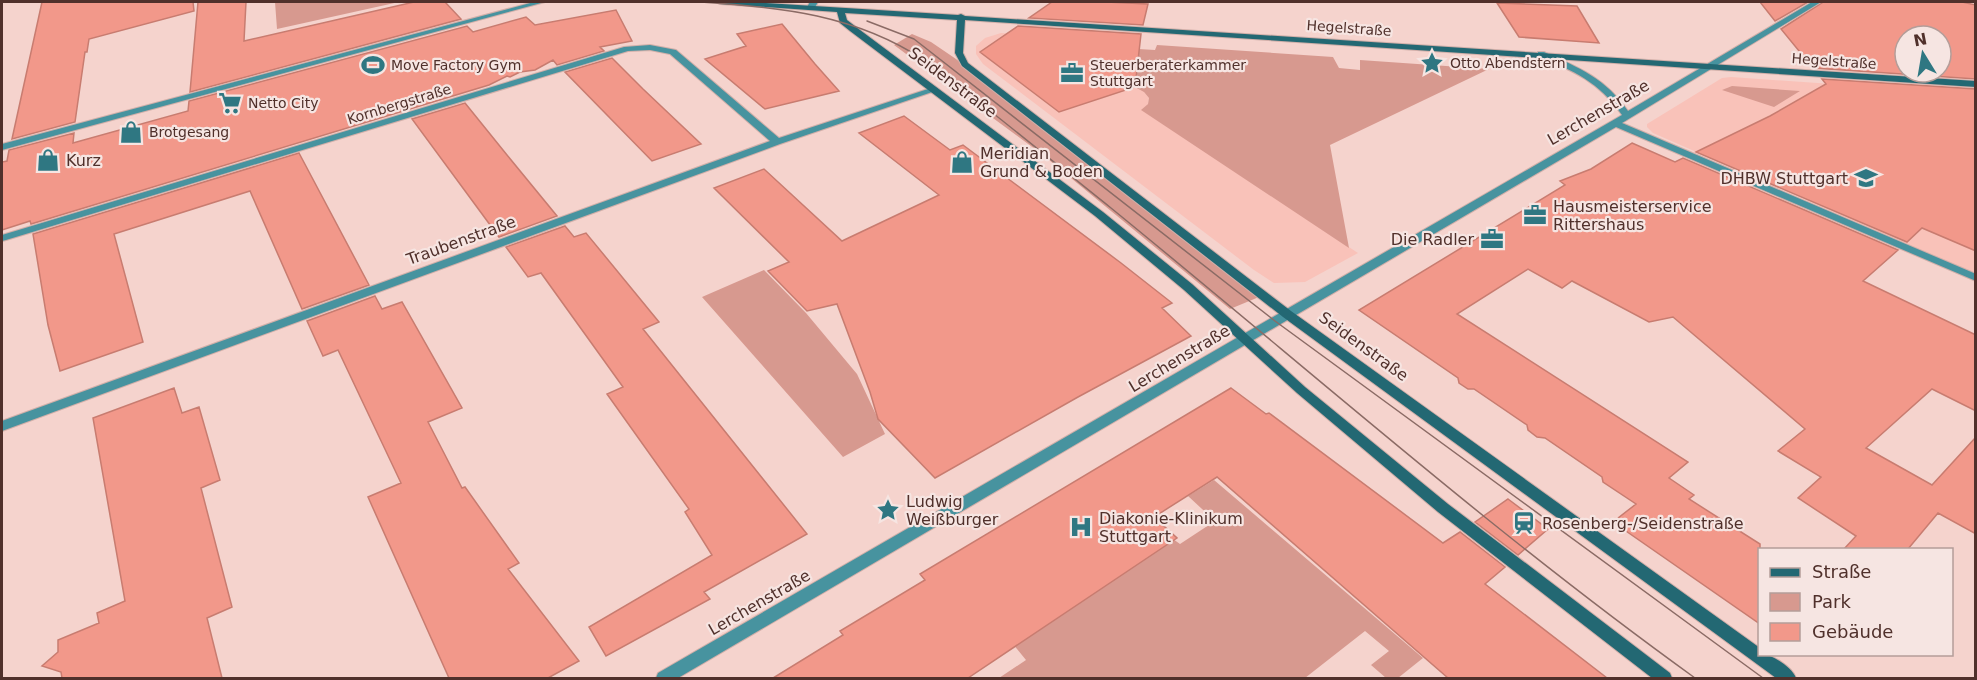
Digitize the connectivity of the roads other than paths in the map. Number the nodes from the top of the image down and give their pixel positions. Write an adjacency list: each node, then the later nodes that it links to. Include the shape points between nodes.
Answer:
1 (542, 2): 14 (street)
2 (720, 2): 4 (street, Hegelstraße)
3 (1818, 2): 8 (street, Lerchenstraße)
4 (812, 4): 5 (street, Hegelstraße)
5 (840, 9): 6 (street, Hegelstraße); 10 (street, Seidenstraße, via 843,21)
6 (961, 16): 7 (street, Hegelstraße); 17 (street, Seidenstraße, via 959,52 965,64)
7 (1540, 54): 8 (street, Hegelstraße); 11 (street, via 1601,83)
8 (1711, 66): 9 (street, Hegelstraße); 11 (street, Lerchenstraße)
9 (1976, 84)
10 (934, 90): 13 (street, Traubenstraße); 18 (street, Seidenstraße, via 1099,214)
11 (1628, 116): 12 (street, Lerchenstraße)
12 (1615, 123): 16 (street); 17 (street, Lerchenstraße)
13 (777, 142): 15 (street, Kornbergstraße, via 673,52 642,47); 19 (street, Traubenstraße)
14 (2, 147)
15 (2, 238)
16 (1976, 278)
17 (1287, 314): 18 (street, Lerchenstraße); 22 (street, Seidenstraße)
18 (1245, 339): 20 (street, Lerchenstraße); 21 (street, Seidenstraße, via 1443,508)
19 (2, 426)
20 (664, 678)
21 (1664, 678)
22 (1788, 678)

